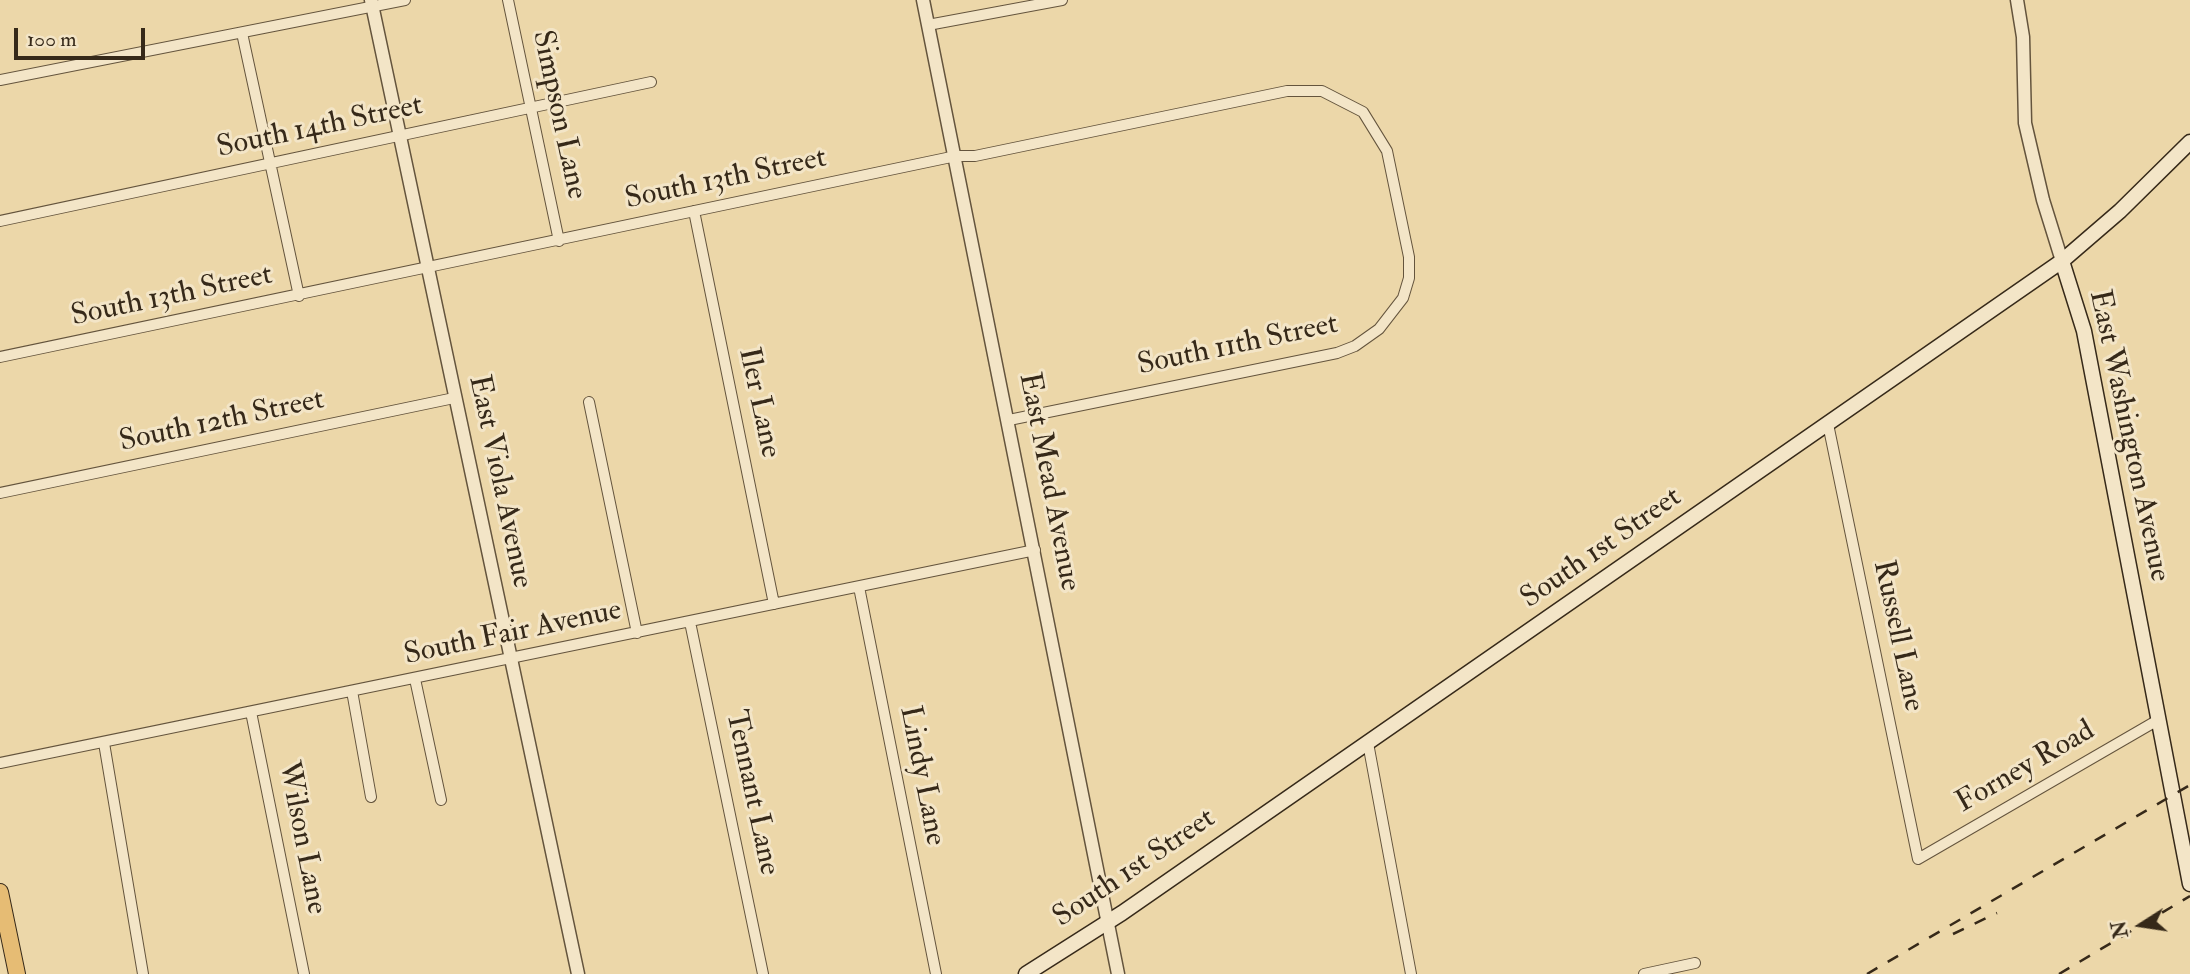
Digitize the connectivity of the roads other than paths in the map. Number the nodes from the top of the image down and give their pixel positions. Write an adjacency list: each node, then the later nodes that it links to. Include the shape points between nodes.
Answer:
1 (405, 0): 6 (street)
2 (509, 0): 11 (street, Simpson Lane)
3 (923, 0): 7 (street, East Mead Avenue)
4 (1062, 0): 7 (street)
5 (2017, 0): 20 (street, East Washington Avenue, via 2025,123)
6 (372, 3): 8 (street); 12 (street, East Viola Avenue)
7 (929, 26): 14 (street, East Mead Avenue)
8 (242, 33): 9 (street); 15 (street)
9 (0, 80)
10 (651, 82): 11 (street, South 14th Street)
11 (531, 108): 12 (street, South 14th Street); 19 (street, Simpson Lane)
12 (400, 136): 15 (street, South 14th Street); 21 (street, East Viola Avenue)
13 (2190, 142): 20 (main road, South 1st Street)
14 (956, 156): 16 (street, South 13th Street, via 975,156 1287,91 1322,91 1353,105 1373,125 1387,150); 17 (street, South 13th Street); 26 (street, East Mead Avenue)
15 (270, 164): 18 (street, South 14th Street); 22 (street)
16 (1399, 202): 26 (street, South 11th Street, via 1409,257 1403,298 1387,321 1355,346)
17 (694, 211): 19 (street, South 13th Street); 31 (street, Iler Lane)
18 (0, 221)
19 (559, 241): 21 (street, South 13th Street)
20 (2062, 261): 27 (main road, South 1st Street); 38 (main road, East Washington Avenue, via 2084,331)
21 (427, 269): 22 (street, South 13th Street); 24 (street, East Viola Avenue)
22 (299, 296): 23 (street, South 13th Street)
23 (0, 357)
24 (454, 398): 28 (street, South 12th Street); 34 (street, East Viola Avenue)
25 (589, 402): 33 (street)
26 (1009, 420): 29 (street, East Mead Avenue)
27 (1828, 424): 40 (main road, South 1st Street); 44 (street, Russell Lane)
28 (0, 493)
29 (1035, 550): 30 (street, South Fair Avenue); 47 (street, East Mead Avenue)
30 (859, 587): 31 (street, South Fair Avenue); 54 (street, Lindy Lane)
31 (774, 604): 32 (street, South Fair Avenue)
32 (690, 622): 33 (street, South Fair Avenue); 53 (street, Tennant Lane)
33 (637, 633): 34 (street, South Fair Avenue)
34 (511, 660): 35 (street, South Fair Avenue); 52 (street, East Viola Avenue)
35 (415, 679): 36 (street, South Fair Avenue); 43 (street)
36 (352, 691): 37 (street, South Fair Avenue); 42 (street)
37 (251, 712): 39 (street, South Fair Avenue); 51 (street, Wilson Lane)
38 (2158, 720): 44 (street, Forney Road); 45 (main road, East Washington Avenue)
39 (104, 743): 41 (street, South Fair Avenue); 50 (street)
40 (1368, 743): 47 (main road, South 1st Street); 57 (street)
41 (0, 764)
42 (371, 797)
43 (441, 800)
44 (1918, 859)
45 (2190, 884)
46 (0, 892): 49 (main road)
47 (1108, 922): 55 (main road, South 1st Street); 56 (street, East Mead Avenue)
48 (1695, 963): 58 (street)
49 (17, 974)
50 (143, 974)
51 (304, 974)
52 (578, 974)
53 (763, 974)
54 (936, 974)
55 (1026, 974)
56 (1118, 974)
57 (1411, 974)
58 (1644, 974)

